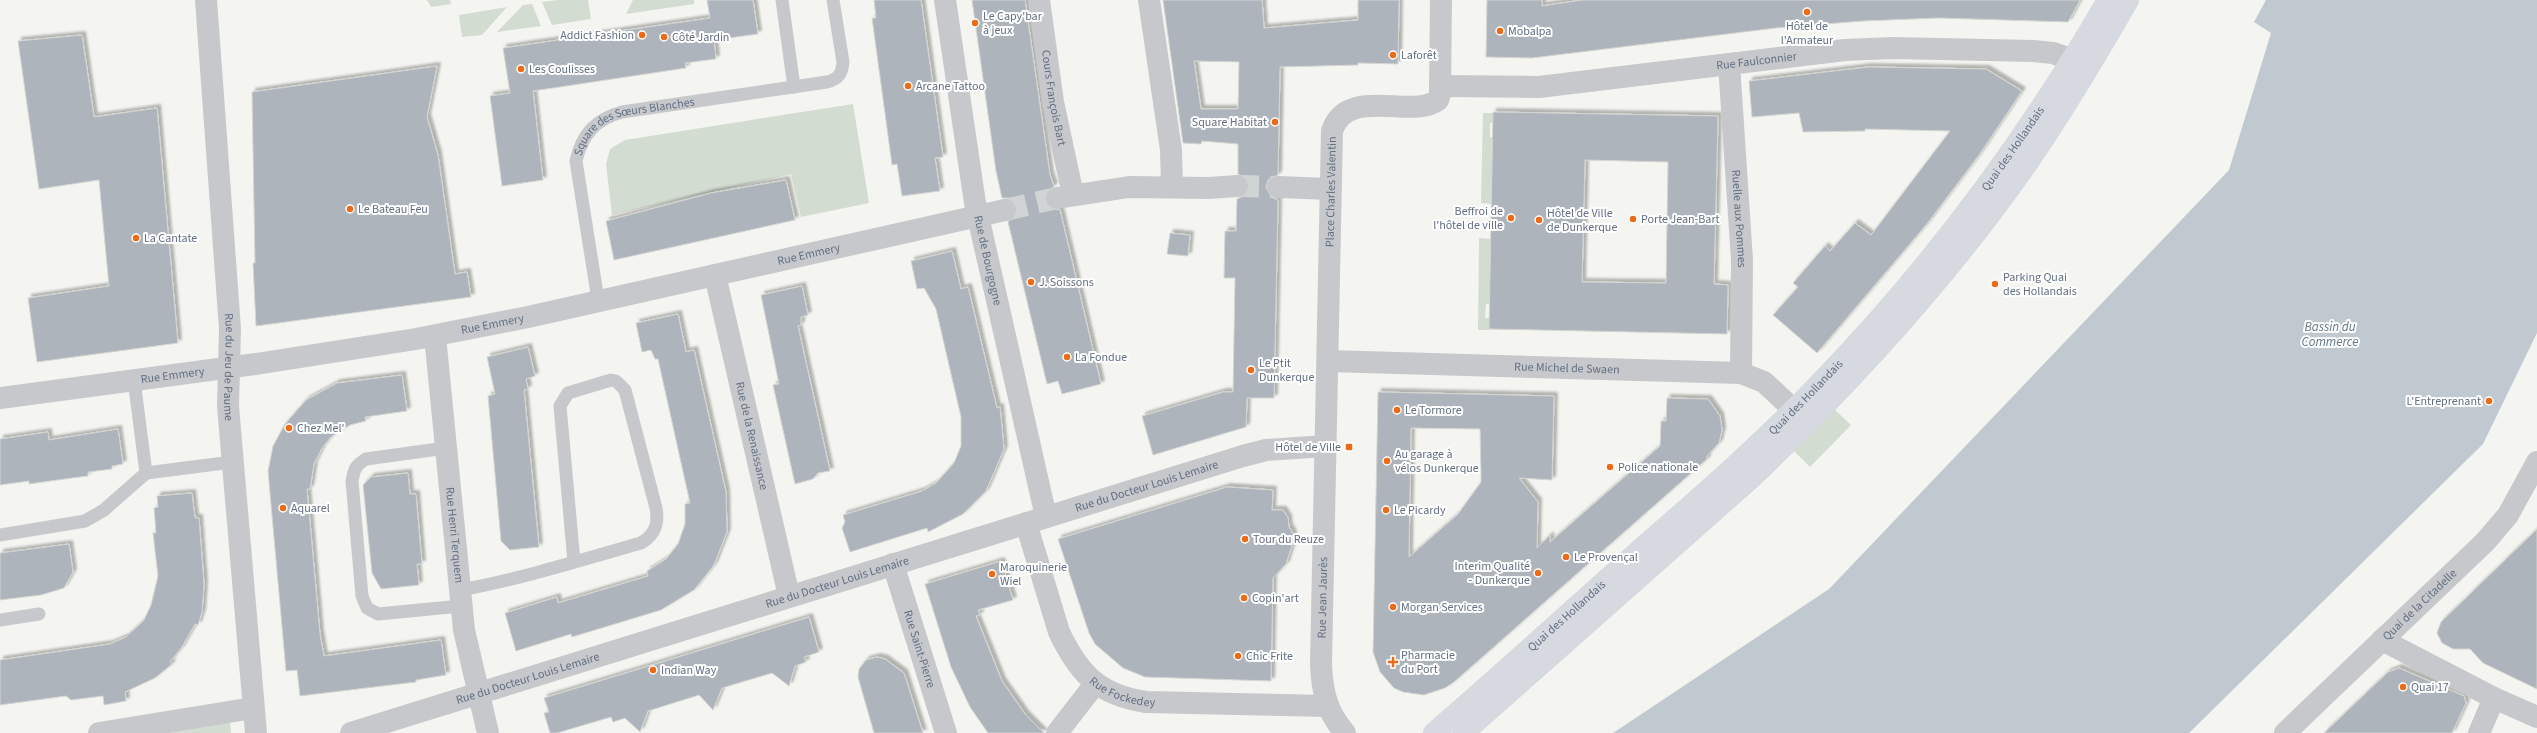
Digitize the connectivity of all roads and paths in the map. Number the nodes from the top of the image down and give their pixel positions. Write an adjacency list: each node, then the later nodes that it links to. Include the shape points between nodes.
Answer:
1 (206, 0): 24 (street, Rue du Jeu de Paume, via 230,329)
2 (782, 0): 13 (lane)
3 (833, 0): 13 (lane, Square des Sœurs Blanches, via 843,62 842,72 832,80)
4 (945, 0): 19 (street, Rue de Bourgogne)
5 (1040, 0): 14 (street, Cours François Bart, via 1065,197 1129,187)
6 (1149, 0): 14 (street, via 1171,150)
7 (1441, 0): 12 (street)
8 (2108, 0): 11 (street, Quai des Hollandais)
9 (2128, 0): 11 (street, Quai des Hollandais)
10 (1729, 64): 11 (street, Rue Faulconnier, via 1826,52 1893,48 2033,51 2053,53); 12 (street, Rue Faulconnier, via 1539,87); 25 (street, Ruelle aux Pommes, via 1742,260)
11 (2080, 64): 28 (street, Quai des Hollandais, via 1933,256 1856,344)
12 (1440, 86): 17 (street, Place Charles Valentin, via 1439,98 1431,104 1370,106 1350,110 1338,119 1332,131)
13 (794, 87): 21 (lane, Square des Sœurs Blanches, via 622,112 602,119 594,125 582,142 576,161)
14 (1172, 186): 15 (street, Cours François Bart)
15 (1237, 186)
16 (1278, 187): 17 (street)
17 (1330, 189): 23 (street, Place Charles Valentin)
18 (1005, 210): 19 (street)
19 (979, 217): 20 (street, Rue Emmery); 34 (street, Rue de Bourgogne)
20 (715, 275): 21 (street, Rue Emmery); 39 (street, Rue de la Renaissance)
21 (598, 300): 22 (street, Rue Emmery)
22 (435, 336): 24 (street, Rue Emmery); 30 (street, Rue Henri Terquem)
23 (1328, 361): 25 (street, Rue Michel de Swaen); 29 (street, Rue Jean Jaurès)
24 (229, 367): 26 (street, Rue Emmery); 31 (street, Rue du Jeu de Paume)
25 (1741, 373): 28 (street, Rue Michel de Swaen, via 1764,382)
26 (134, 380): 27 (street, Rue Emmery); 33 (lane)
27 (0, 398)
28 (1801, 417): 57 (street, Quai des Hollandais, via 1744,458); 58 (street, Quai des Hollandais, via 1730,497)
29 (1326, 446): 34 (street, Rue du Docteur Louis Lemaire, via 1256,452); 47 (street, Rue Jean Jaurès, via 1321,653 1323,689)
30 (446, 448): 40 (street, Rue Henri Terquem); 40 (lane, via 366,459 358,464 354,471 352,481 362,596 367,608 378,614)
31 (232, 462): 33 (lane); 48 (street, Rue du Jeu de Paume)
32 (2537, 462): 43 (street, Quai de la Citadelle, via 2508,515 2489,538)
33 (146, 473): 36 (lane, via 104,510 85,521)
34 (1046, 517): 35 (street, Rue du Docteur Louis Lemaire)
35 (1026, 523): 38 (street, Rue du Docteur Louis Lemaire); 44 (street, Rue Fockedey, via 1059,632 1074,660)
36 (0, 535)
37 (574, 562): 37 (lane, via 641,543 650,538 657,524 656,508 625,390 616,381 577,389 563,399 560,406); 40 (lane, via 492,584)
38 (893, 564): 39 (street, Rue du Docteur Louis Lemaire); 54 (street, Rue Saint-Pierre)
39 (789, 596): 45 (street, Rue du Docteur Louis Lemaire)
40 (460, 598): 45 (street, Rue Henri Terquem, via 467,646)
41 (39, 614): 42 (lane)
42 (0, 620)
43 (2382, 640): 46 (street); 59 (street, Quai de la Citadelle)
44 (1095, 684): 47 (street, Rue Fockedey, via 1114,694 1146,702); 55 (street)
45 (478, 692): 52 (street, Rue du Docteur Louis Lemaire); 53 (street, Rue Henri Terquem)
46 (2494, 698): 49 (street); 60 (street)
47 (1327, 706): 56 (street, Rue Jean Jaurès)
48 (253, 708): 50 (street); 51 (street, Rue du Jeu de Paume)
49 (2537, 717)
50 (99, 733)
51 (256, 733)
52 (351, 733)
53 (488, 733)
54 (946, 733)
55 (1057, 733)
56 (1346, 733)
57 (1434, 733)
58 (1463, 733)
59 (2285, 733)
60 (2478, 733)

